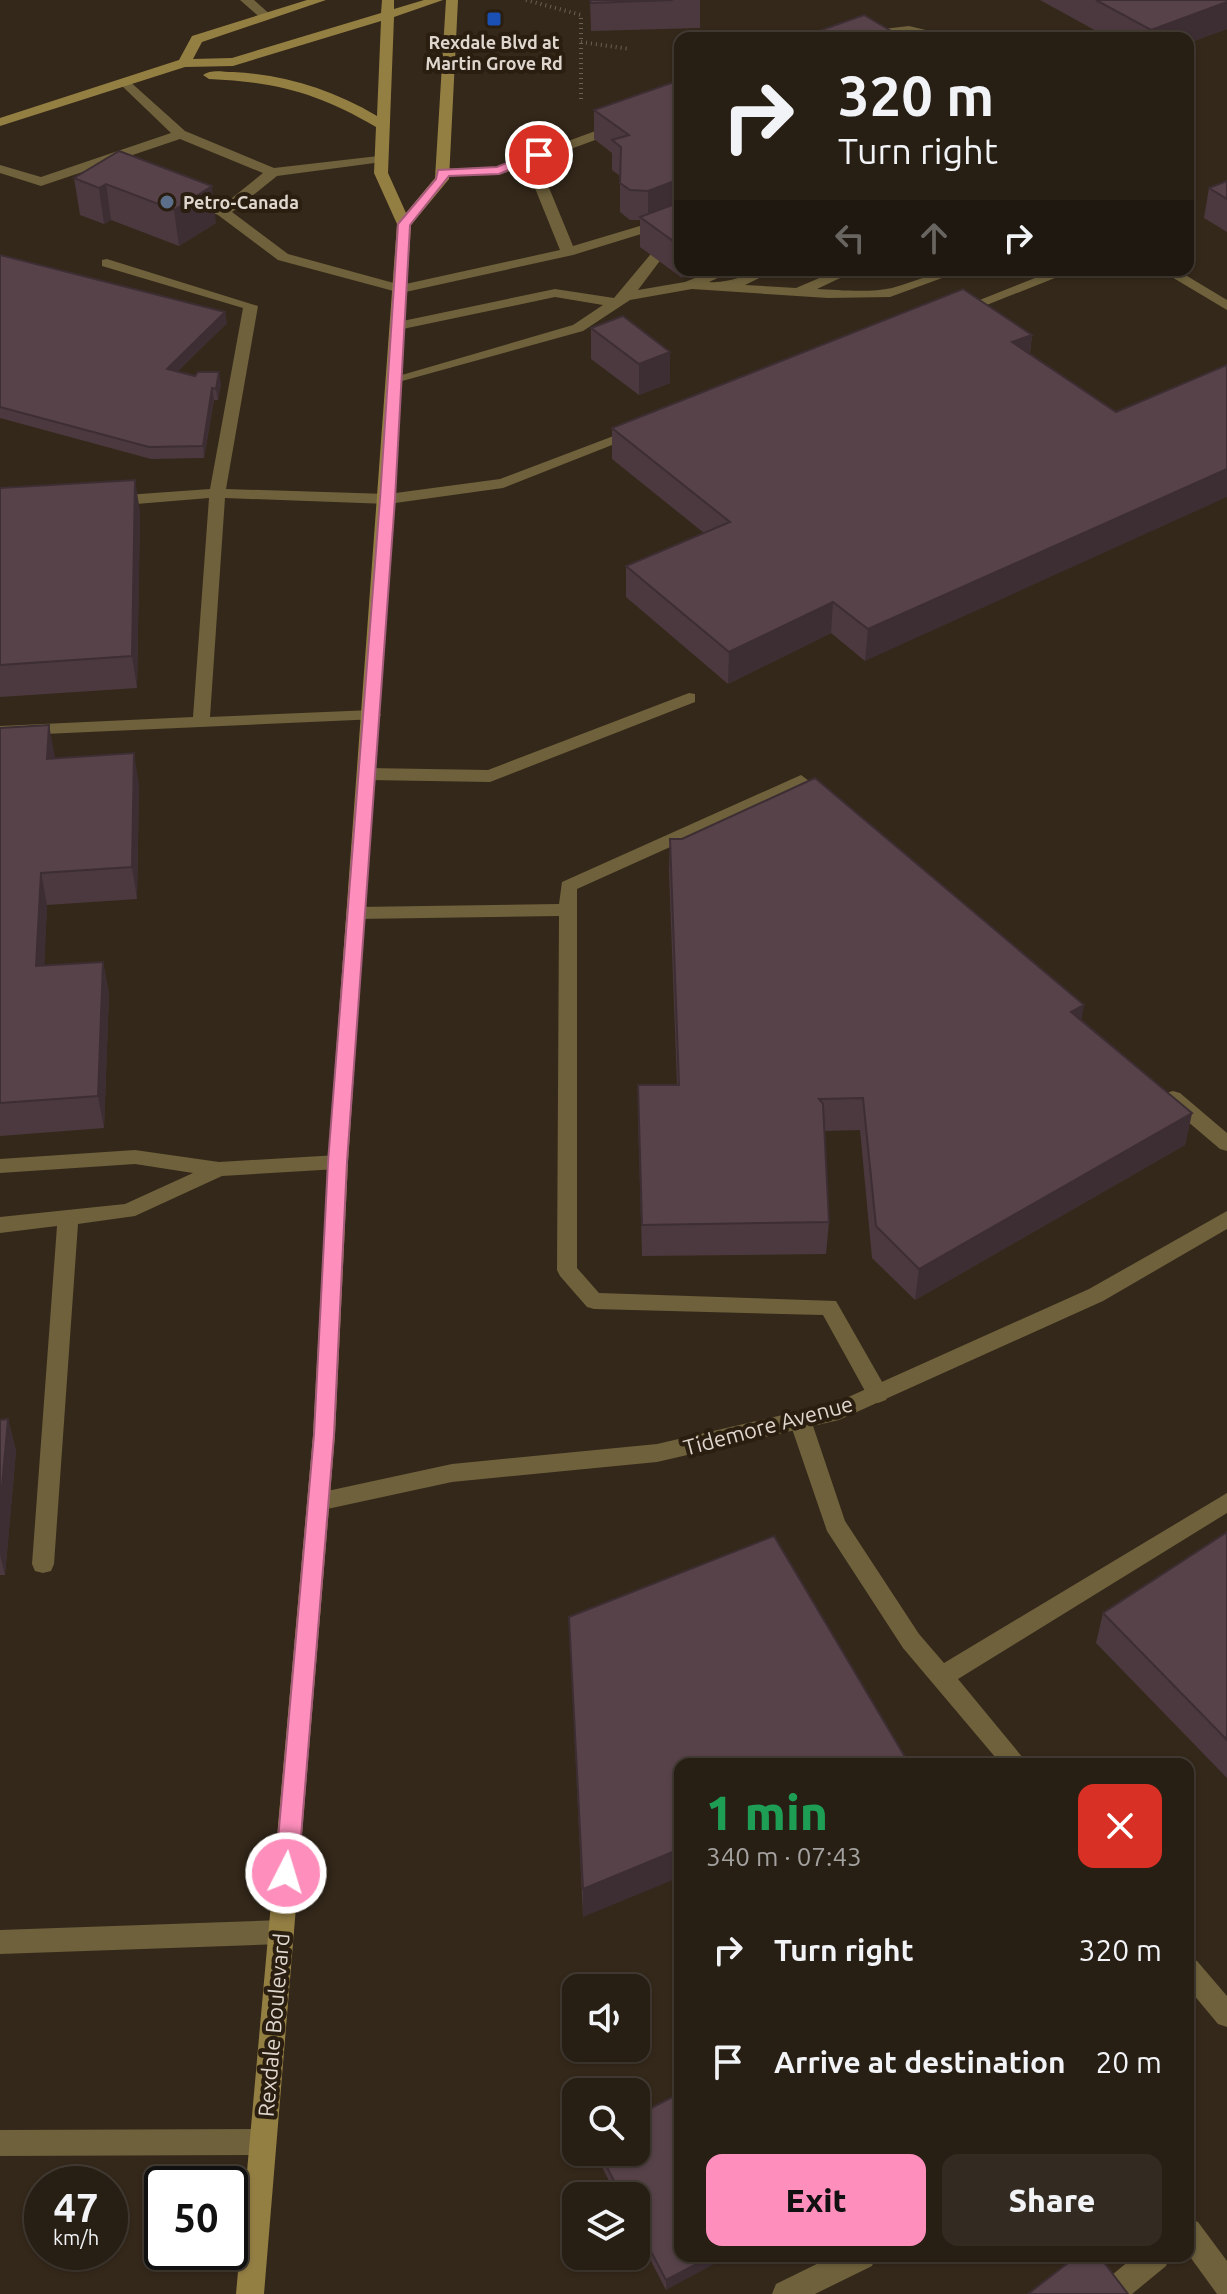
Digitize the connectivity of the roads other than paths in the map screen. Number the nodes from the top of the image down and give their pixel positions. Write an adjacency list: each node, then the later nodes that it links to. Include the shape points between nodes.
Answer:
1 (246, 0): 7 (street)
2 (320, 0): 7 (main road)
3 (388, 0): 6 (main road, Rexdale Boulevard)
4 (437, 0): 6 (main road)
5 (452, 0): 23 (main road)
6 (388, 16): 10 (main road, via 233,62); 15 (main road, Rexdale Boulevard)
7 (267, 17): 10 (main road, via 197,39)
8 (893, 32): 9 (street)
9 (924, 32)
10 (184, 63): 11 (main road)
11 (153, 74): 12 (main road); 15 (main road, via 302,83)
12 (127, 83): 14 (main road); 16 (street)
13 (638, 119): 18 (street)
14 (0, 122)
15 (383, 125): 17 (main road, Rexdale Boulevard)
16 (180, 134): 19 (street); 22 (street)
17 (382, 158): 22 (street); 27 (main road, Rexdale Boulevard, via 381,173)
18 (530, 158): 23 (street, via 499,171); 28 (street)
19 (105, 159): 20 (street, via 41,182); 21 (street)
20 (0, 169)
21 (131, 171)
22 (273, 172): 25 (street)
23 (442, 172): 27 (main road, via 442,179)
24 (170, 189): 25 (street)
25 (223, 212): 39 (street, via 283,257)
26 (674, 220): 28 (street)
27 (404, 224): 39 (main road, Rexdale Boulevard)
28 (568, 252): 39 (street)
29 (655, 258): 41 (street)
30 (107, 263): 47 (street, via 251,306)
31 (713, 276): 37 (street)
32 (754, 276): 38 (street)
33 (835, 276): 40 (street)
34 (940, 276): 40 (street, via 890,293)
35 (1052, 276): 43 (street)
36 (1177, 276): 42 (street)
37 (688, 286): 38 (street); 41 (street)
38 (724, 288): 40 (street)
39 (401, 289): 44 (main road, Rexdale Boulevard)
40 (795, 292)
41 (620, 299): 44 (street, via 555,293); 45 (street, via 578,328)
42 (1227, 306)
43 (949, 315)
44 (398, 326): 45 (main road, Rexdale Boulevard)
45 (395, 379): 48 (main road, Rexdale Boulevard)
46 (652, 427): 48 (street, via 503,483)
47 (217, 493): 48 (street); 49 (street); 52 (street)
48 (388, 499): 51 (main road, Rexdale Boulevard)
49 (93, 502)
50 (689, 698): 54 (street, via 490,776)
51 (372, 715): 52 (street); 54 (main road, Rexdale Boulevard)
52 (201, 721): 53 (street)
53 (0, 731)
54 (368, 774): 57 (main road, Rexdale Boulevard)
55 (837, 812): 56 (street, via 801,781 568,886)
56 (567, 910): 57 (street); 66 (street, via 567,1270 594,1301 829,1307)
57 (357, 913): 60 (main road, Rexdale Boulevard)
58 (1154, 1082): 59 (street)
59 (1227, 1144)
60 (338, 1162): 62 (street); 68 (main road, Rexdale Boulevard)
61 (0, 1166): 62 (street, via 135,1157)
62 (219, 1169): 63 (street, via 128,1211)
63 (68, 1218): 65 (street); 70 (street)
64 (1227, 1219): 66 (street, Tidemore Avenue, via 1096,1295)
65 (0, 1225)
66 (878, 1394): 67 (street, Tidemore Avenue)
67 (800, 1420): 68 (street, Tidemore Avenue, via 657,1453 452,1473); 71 (street, via 835,1524 911,1641)
68 (318, 1502): 73 (main road, Rexdale Boulevard)
69 (1227, 1502): 71 (street)
70 (43, 1564)
71 (942, 1677): 72 (street)
72 (1011, 1758)
73 (281, 1932): 74 (street); 77 (main road, Rexdale Boulevard)
74 (0, 1942)
75 (1194, 1976): 76 (street)
76 (1227, 2015)
77 (263, 2142): 78 (street); 83 (main road, Rexdale Boulevard)
78 (0, 2143)
79 (1194, 2239): 82 (street)
80 (850, 2262): 84 (street)
81 (1149, 2262): 85 (street)
82 (1227, 2284)
83 (250, 2294)
84 (786, 2294)
85 (1111, 2294)

